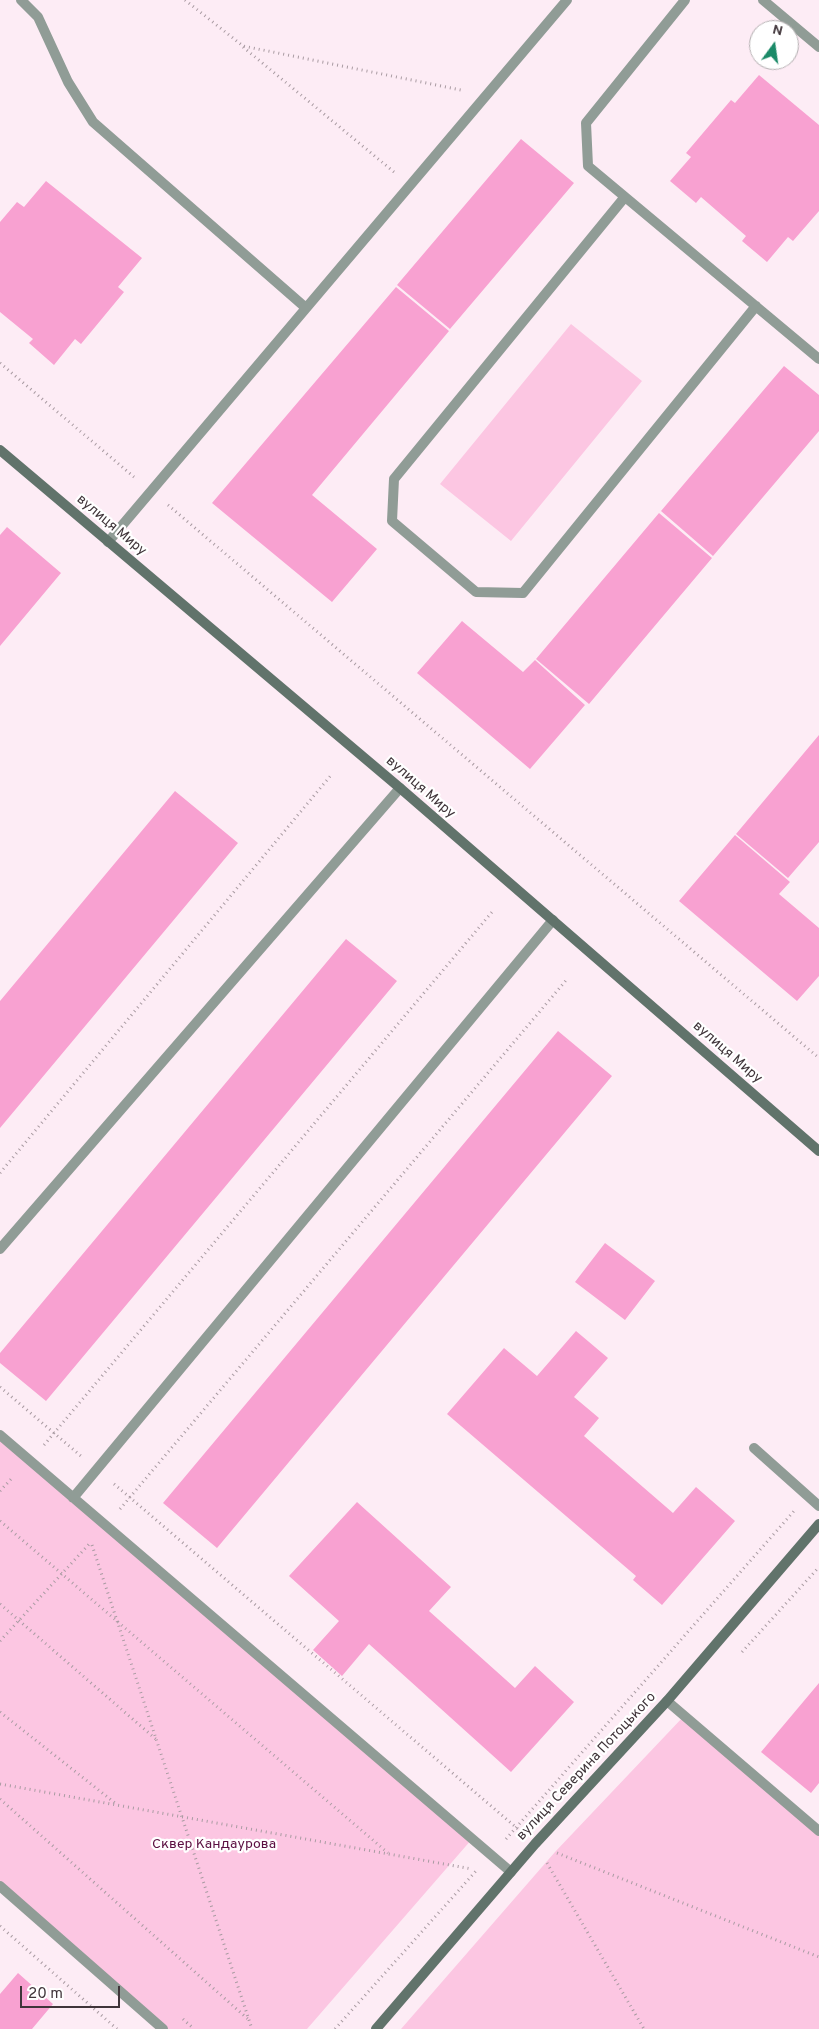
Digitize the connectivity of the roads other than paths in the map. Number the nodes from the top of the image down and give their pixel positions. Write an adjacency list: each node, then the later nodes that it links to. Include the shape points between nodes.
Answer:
1 (21, 0): 8 (lane, via 38,17 68,82 93,122)
2 (567, 0): 8 (lane)
3 (685, 0): 6 (lane, via 586,123 588,166)
4 (763, 0): 5 (lane)
5 (819, 47)
6 (624, 198): 7 (lane); 7 (lane, via 394,480 392,521 476,592 523,593)
7 (756, 306): 9 (lane)
8 (306, 308): 11 (lane)
9 (819, 359)
10 (0, 450): 11 (street, вулиця Миру)
11 (108, 542): 12 (street, вулиця Миру)
12 (400, 788): 13 (street, вулиця Миру); 15 (lane)
13 (553, 920): 14 (street, вулиця Миру); 18 (lane)
14 (819, 1151)
15 (0, 1249)
16 (0, 1435): 18 (lane)
17 (754, 1448): 19 (lane)
18 (73, 1498): 23 (lane)
19 (819, 1506)
20 (819, 1524): 21 (street, вулиця Северина Потоцького)
21 (667, 1701): 22 (lane); 23 (street, вулиця Северина Потоцького)
22 (819, 1831)
23 (511, 1872): 26 (street, вулиця Северина Потоцького)
24 (0, 1886): 25 (lane)
25 (163, 2029)
26 (376, 2029)

